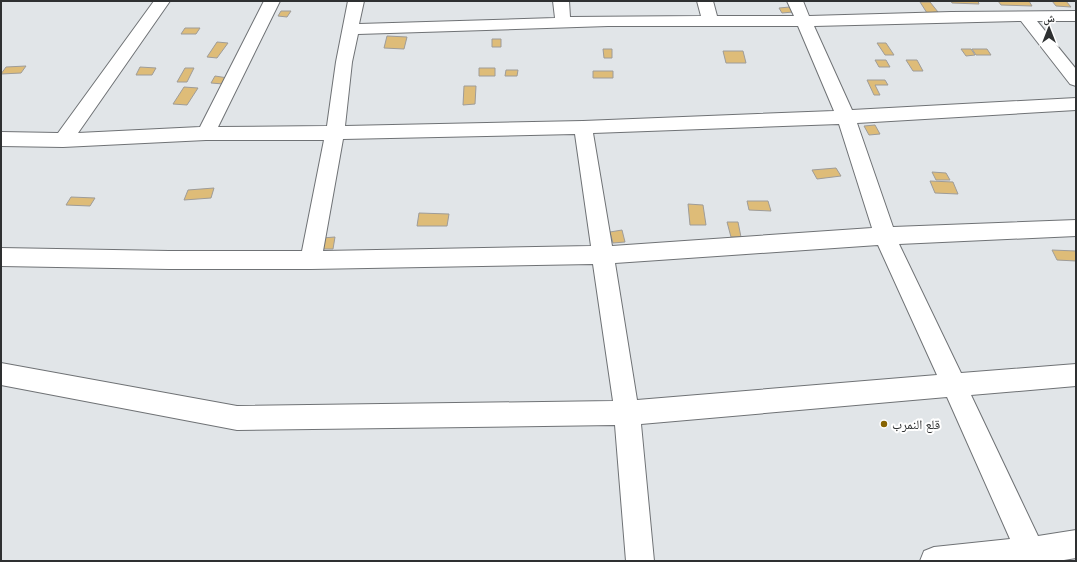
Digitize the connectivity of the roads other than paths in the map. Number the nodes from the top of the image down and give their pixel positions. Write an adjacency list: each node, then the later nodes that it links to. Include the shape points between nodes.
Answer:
1 (162, 1): 22 (street)
2 (272, 1): 19 (street)
3 (356, 1): 14 (street)
4 (561, 1): 13 (street)
5 (705, 1): 11 (street)
6 (795, 1): 12 (street)
7 (938, 1): 10 (street)
8 (1025, 16): 9 (street); 10 (street); 15 (street)
9 (1076, 16)
10 (951, 17): 12 (street)
11 (710, 21): 12 (street); 13 (street)
12 (804, 21): 17 (street)
13 (563, 22): 14 (street)
14 (350, 29): 20 (street)
15 (1076, 80)
16 (1076, 104): 17 (street)
17 (846, 117): 18 (street); 24 (street)
18 (583, 127): 20 (street); 25 (street)
19 (206, 133): 20 (street); 22 (street)
20 (334, 133): 27 (street)
21 (1, 139): 22 (street)
22 (63, 140)
23 (1076, 228): 24 (street)
24 (885, 236): 25 (street); 30 (street)
25 (604, 255): 27 (street); 31 (street)
26 (1, 257): 27 (street)
27 (311, 260)
28 (1, 374): 31 (street, via 237,418)
29 (1076, 375): 30 (street)
30 (955, 386): 31 (street); 33 (street)
31 (627, 413): 34 (street)
32 (1076, 544): 33 (street)
33 (1033, 556): 35 (street)
34 (640, 561)
35 (934, 561)

